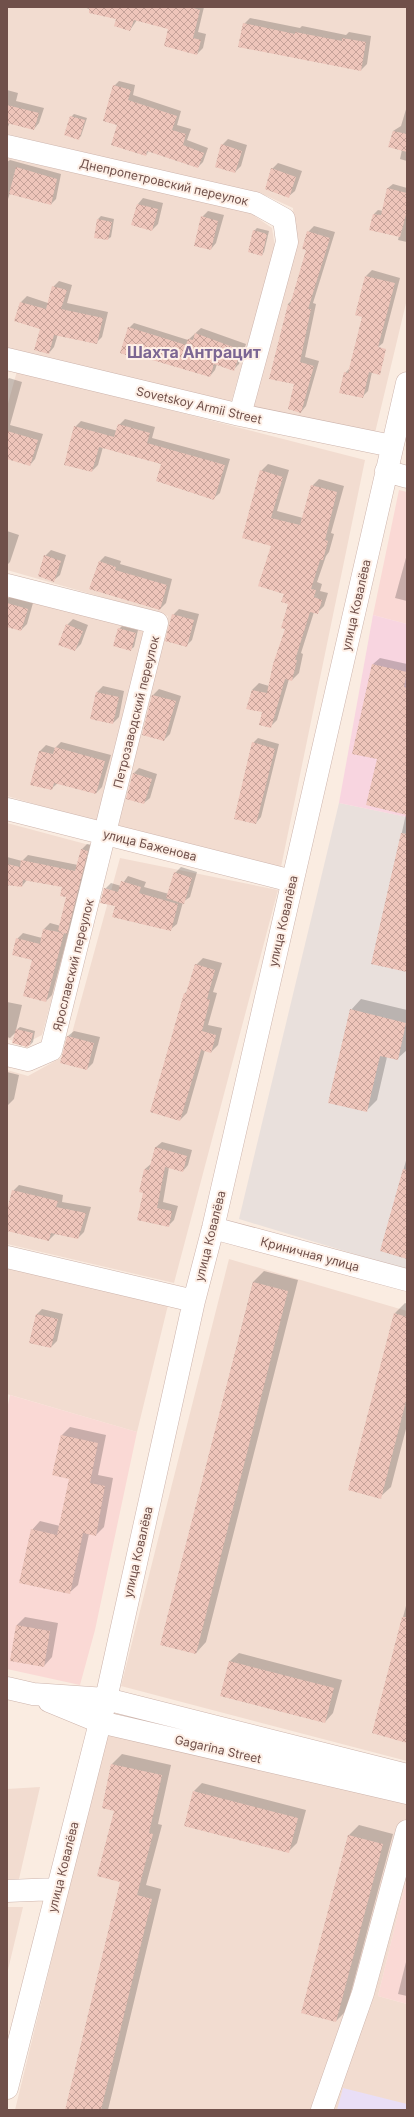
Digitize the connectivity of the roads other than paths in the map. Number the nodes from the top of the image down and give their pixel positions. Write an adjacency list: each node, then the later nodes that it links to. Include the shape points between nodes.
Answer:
1 (7, 146): 4 (street, Днепропетровский переулок, via 255,203 284,219 287,242)
2 (7, 359): 4 (street, Sovetskoy Armii Street)
3 (407, 383): 5 (street, улица Ковалёва)
4 (240, 415): 5 (street, Sovetskoy Armii Street)
5 (392, 446): 6 (street, улица Ковалёва)
6 (386, 471): 7 (street); 11 (street, улица Ковалёва)
7 (407, 477)
8 (7, 585): 10 (street, Петрозаводский переулок, via 157,623)
9 (7, 809): 10 (street, улица Баженова)
10 (106, 834): 11 (street, улица Баженова); 12 (street, Ярославский переулок, via 52,1050 28,1060)
11 (292, 880): 13 (street, улица Ковалёва)
12 (7, 1055)
13 (213, 1228): 15 (street, Криничная улица); 16 (street, улица Ковалёва)
14 (7, 1257): 16 (street)
15 (407, 1280)
16 (194, 1301): 19 (street, улица Ковалёва)
17 (7, 1688): 18 (street, Gagarina Street)
18 (33, 1694): 19 (street, Gagarina Street); 20 (street, Gagarina Street)
19 (106, 1699): 20 (street, улица Ковалёва); 21 (street, Gagarina Street)
20 (100, 1722): 22 (street, Gagarina Street); 24 (street, улица Ковалёва)
21 (407, 1775)
22 (407, 1793)
23 (407, 1831): 27 (street, via 363,1994)
24 (57, 1889): 25 (street); 26 (street, улица Ковалёва)
25 (7, 1891)
26 (7, 2088)
27 (322, 2110)

